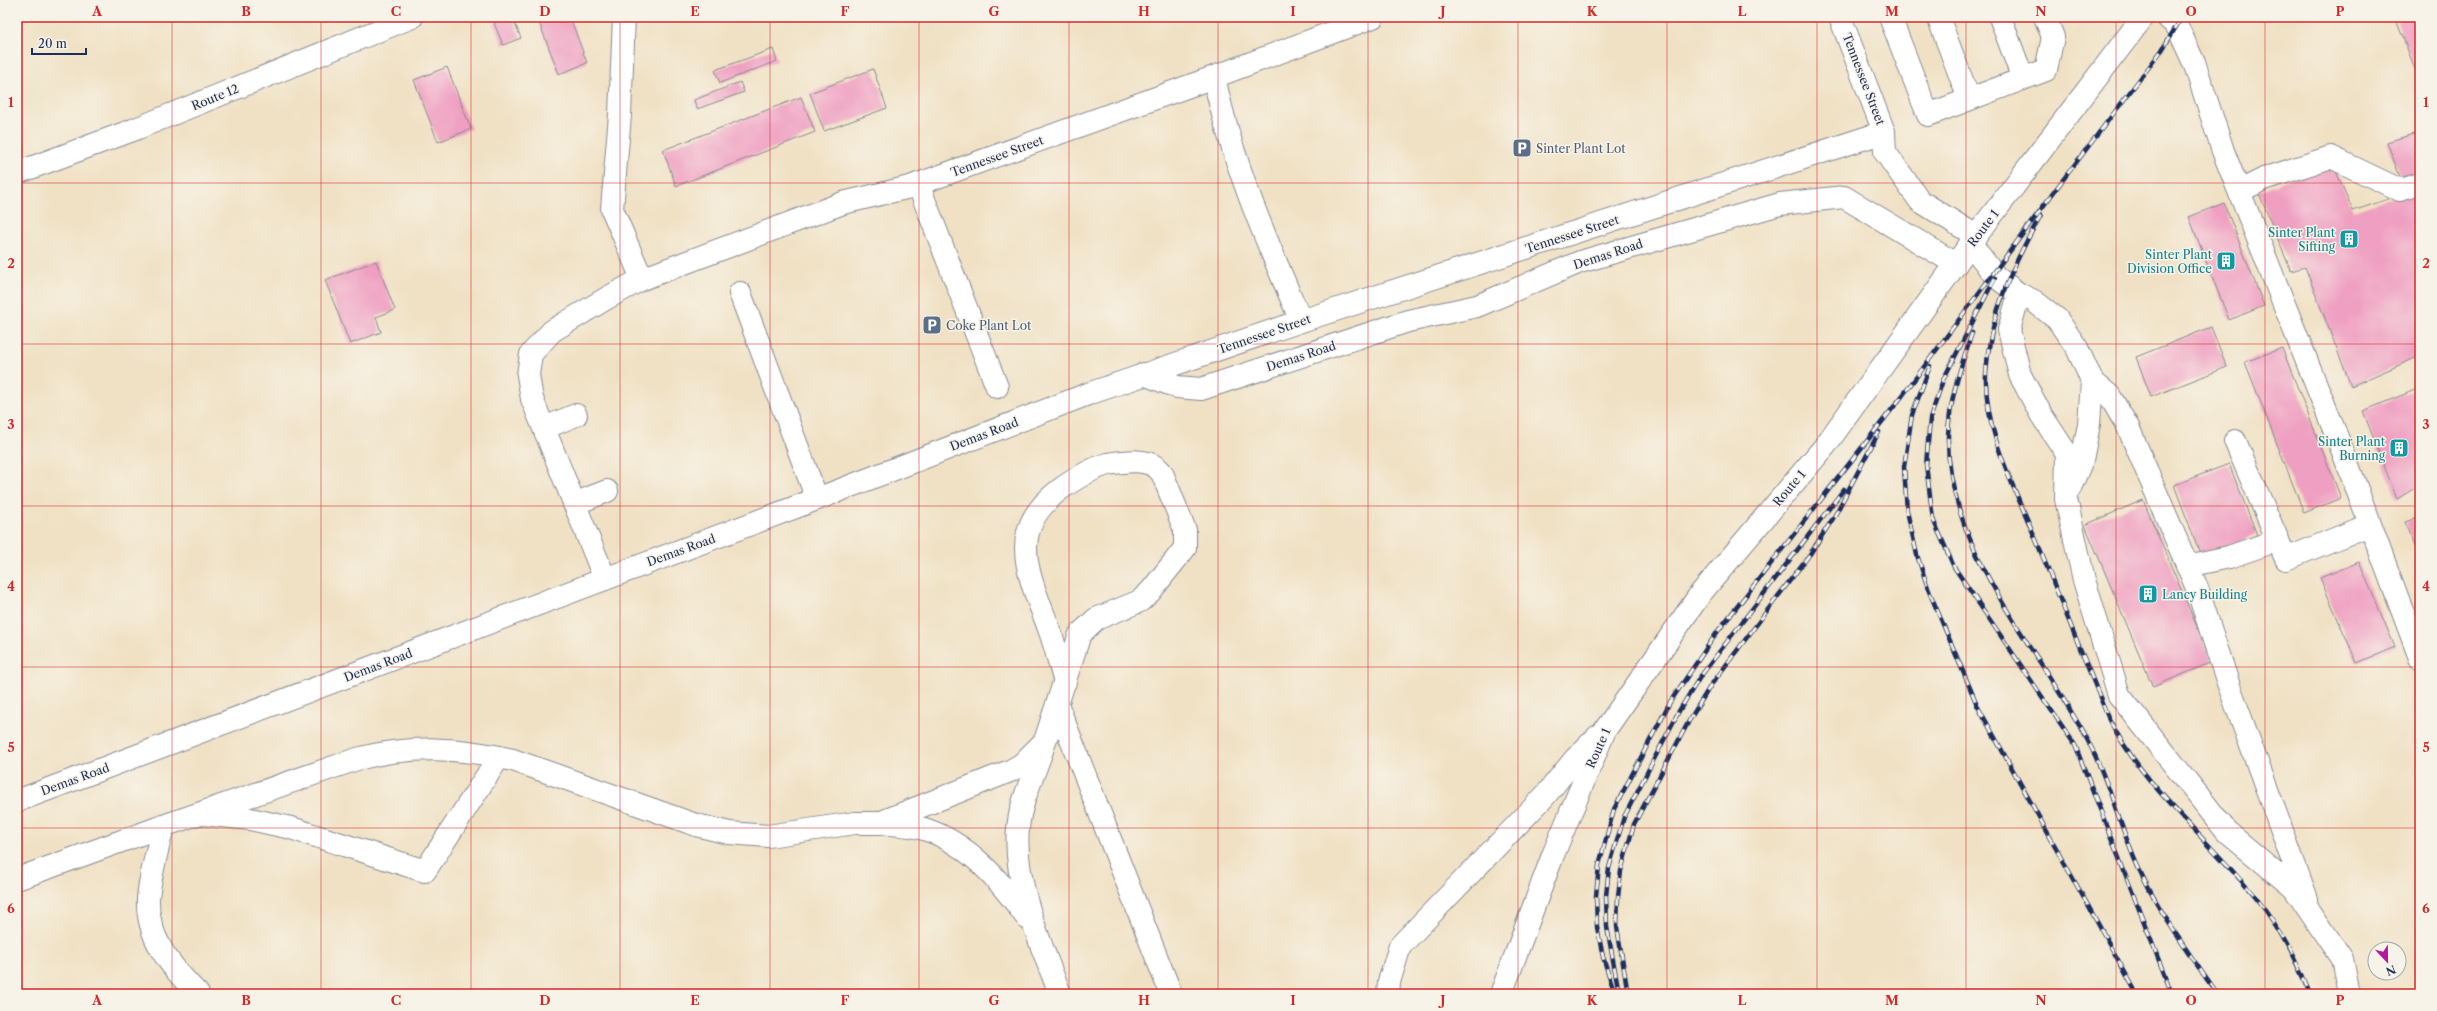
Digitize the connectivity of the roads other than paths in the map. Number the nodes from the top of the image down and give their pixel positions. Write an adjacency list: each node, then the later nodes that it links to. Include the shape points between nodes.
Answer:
1 (412, 17): 15 (street, Route 12, via 140,127)
2 (624, 17): 21 (street, via 620,114 612,209)
3 (1373, 17): 11 (street, Tennessee Street)
4 (1840, 17): 14 (street, Tennessee Street)
5 (1890, 17): 13 (street, via 1928,115)
6 (1938, 17): 13 (street)
7 (2000, 17): 12 (street)
8 (2045, 17): 12 (street, via 2054,37 2046,70)
9 (2143, 17): 19 (street, Route 1)
10 (2167, 17): 18 (street, via 2176,26 2195,65 2223,151)
11 (1214, 77): 16 (street, Tennessee Street); 24 (street, via 1227,134 1248,196)
12 (2023, 79): 13 (street)
13 (1969, 99)
14 (1884, 132): 19 (street, via 1884,152 1920,201); 24 (street, Tennessee Street)
15 (17, 173)
16 (918, 184): 21 (street, Tennessee Street, via 843,203); 27 (street)
17 (2420, 184): 18 (street, via 2400,190 2331,157 2264,179)
18 (2240, 191): 35 (street, via 2343,452)
19 (1974, 240): 20 (street, Route 1); 23 (street, via 1996,277)
20 (1956, 264): 25 (street, Demas Road, via 1844,197 1780,204 1580,262 1477,306 1408,321 1201,389 1177,387); 42 (street, Route 1, via 1824,446 1700,593)
21 (642, 279): 29 (street, Tennessee Street, via 552,331 531,354 528,375 532,399)
22 (740, 293): 32 (street)
23 (2019, 294): 26 (street, via 2034,301 2057,319 2077,348); 33 (street, via 2009,330 2020,375 2042,416 2067,454)
24 (1301, 322): 25 (street, Tennessee Street)
25 (1144, 374): 32 (street, Demas Road)
26 (2092, 381): 33 (street, via 2089,424 2082,460); 37 (street, via 2109,395 2128,427)
27 (997, 387)
28 (576, 416): 29 (street)
29 (544, 428): 34 (street, Tennessee Street)
30 (2235, 441): 36 (street)
31 (606, 491): 34 (street)
32 (817, 499): 38 (street, Demas Road)
33 (2066, 499): 50 (street, via 2084,580 2119,695 2228,832 2294,888)
34 (574, 504): 38 (street, Tennessee Street)
35 (2369, 525): 36 (street, via 2286,559); 39 (street)
36 (2278, 540): 37 (street, via 2229,557)
37 (2187, 566): 50 (street)
38 (605, 579): 45 (street, Demas Road)
39 (2420, 658)
40 (1064, 682): 40 (street, via 1080,634 1086,626 1096,619 1140,601 1185,548 1185,530 1162,472 1150,463 1129,461 1105,465 1068,484 1044,503 1032,525 1025,556 1028,572); 41 (street)
41 (1057, 704): 43 (street); 54 (street)
42 (1605, 730): 55 (street, via 1575,758 1544,797 1400,946); 56 (street, Route 1, via 1550,863)
43 (1045, 741): 47 (street, via 1010,772); 51 (street, via 1022,808 1018,828 1019,862)
44 (499, 757): 46 (street, via 453,749 418,748 387,751); 46 (street, via 425,871 291,828 250,818); 47 (street, via 696,825 729,833 768,836 855,823)
45 (17, 800)
46 (198, 814): 48 (street)
47 (879, 823): 51 (street, via 924,829 952,842 997,880)
48 (163, 826): 49 (street); 52 (street, via 148,898 150,918 161,950)
49 (17, 879)
50 (2314, 918): 57 (street, via 2342,959)
51 (1034, 928): 53 (street)
52 (198, 994)
53 (1060, 994)
54 (1171, 994)
55 (1388, 994)
56 (1501, 994)
57 (2349, 994)

